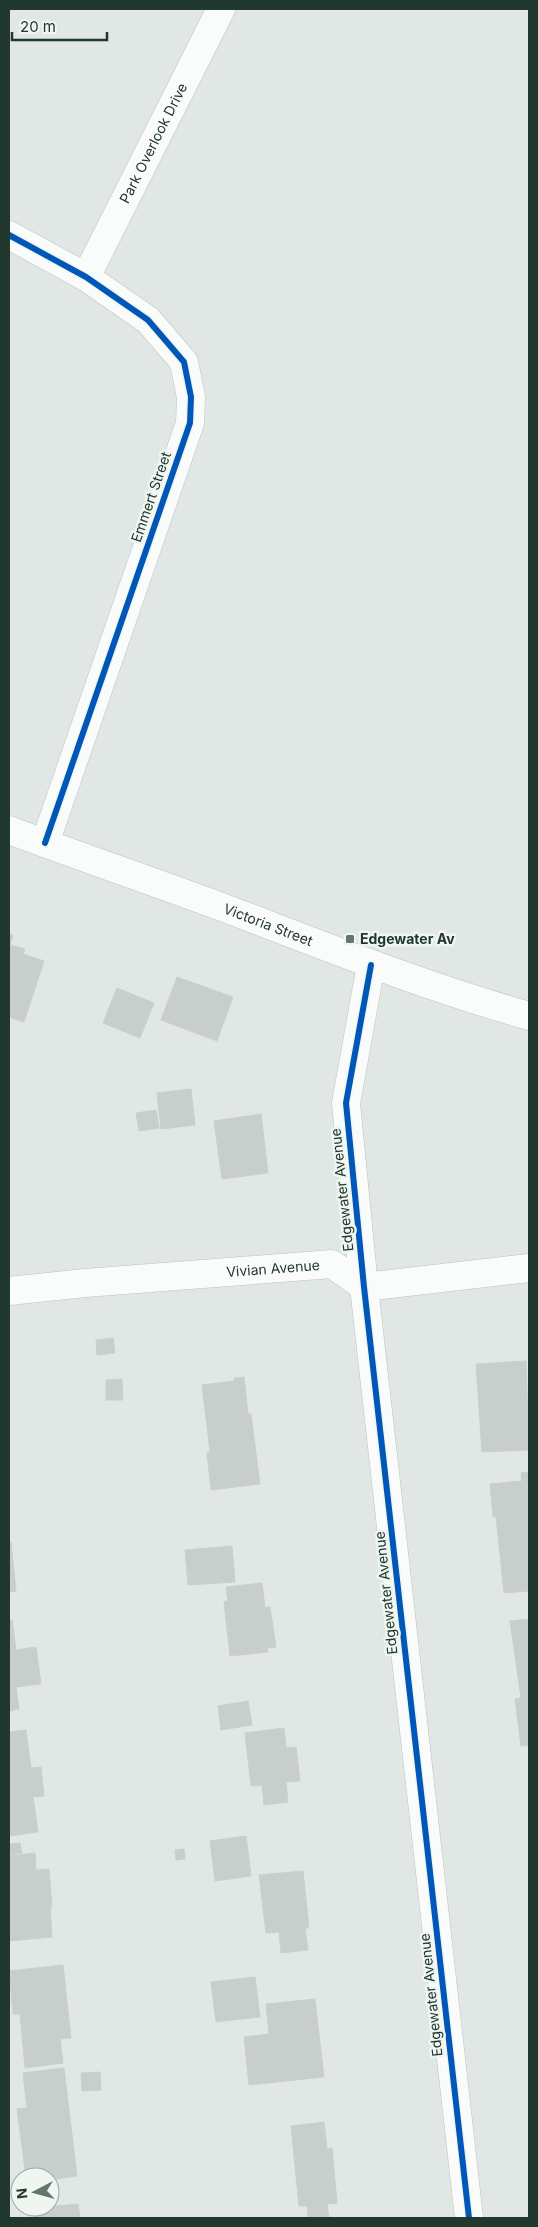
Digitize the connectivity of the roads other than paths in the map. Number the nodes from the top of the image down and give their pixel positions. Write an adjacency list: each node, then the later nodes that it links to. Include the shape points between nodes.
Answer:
1 (221, 9): 3 (street, Park Overlook Drive)
2 (9, 235): 3 (street, Emmert Street)
3 (86, 277): 5 (street, Emmert Street, via 148,320 184,362 191,397 190,423)
4 (9, 830): 5 (street, Victoria Street)
5 (44, 843): 6 (street, Victoria Street)
6 (371, 965): 7 (street, Victoria Street); 9 (street, Edgewater Avenue, via 346,1103)
7 (529, 1016)
8 (529, 1268): 9 (street)
9 (364, 1287): 10 (street, Vivian Avenue, via 332,1264); 11 (street, Edgewater Avenue)
10 (9, 1291)
11 (469, 2218)

